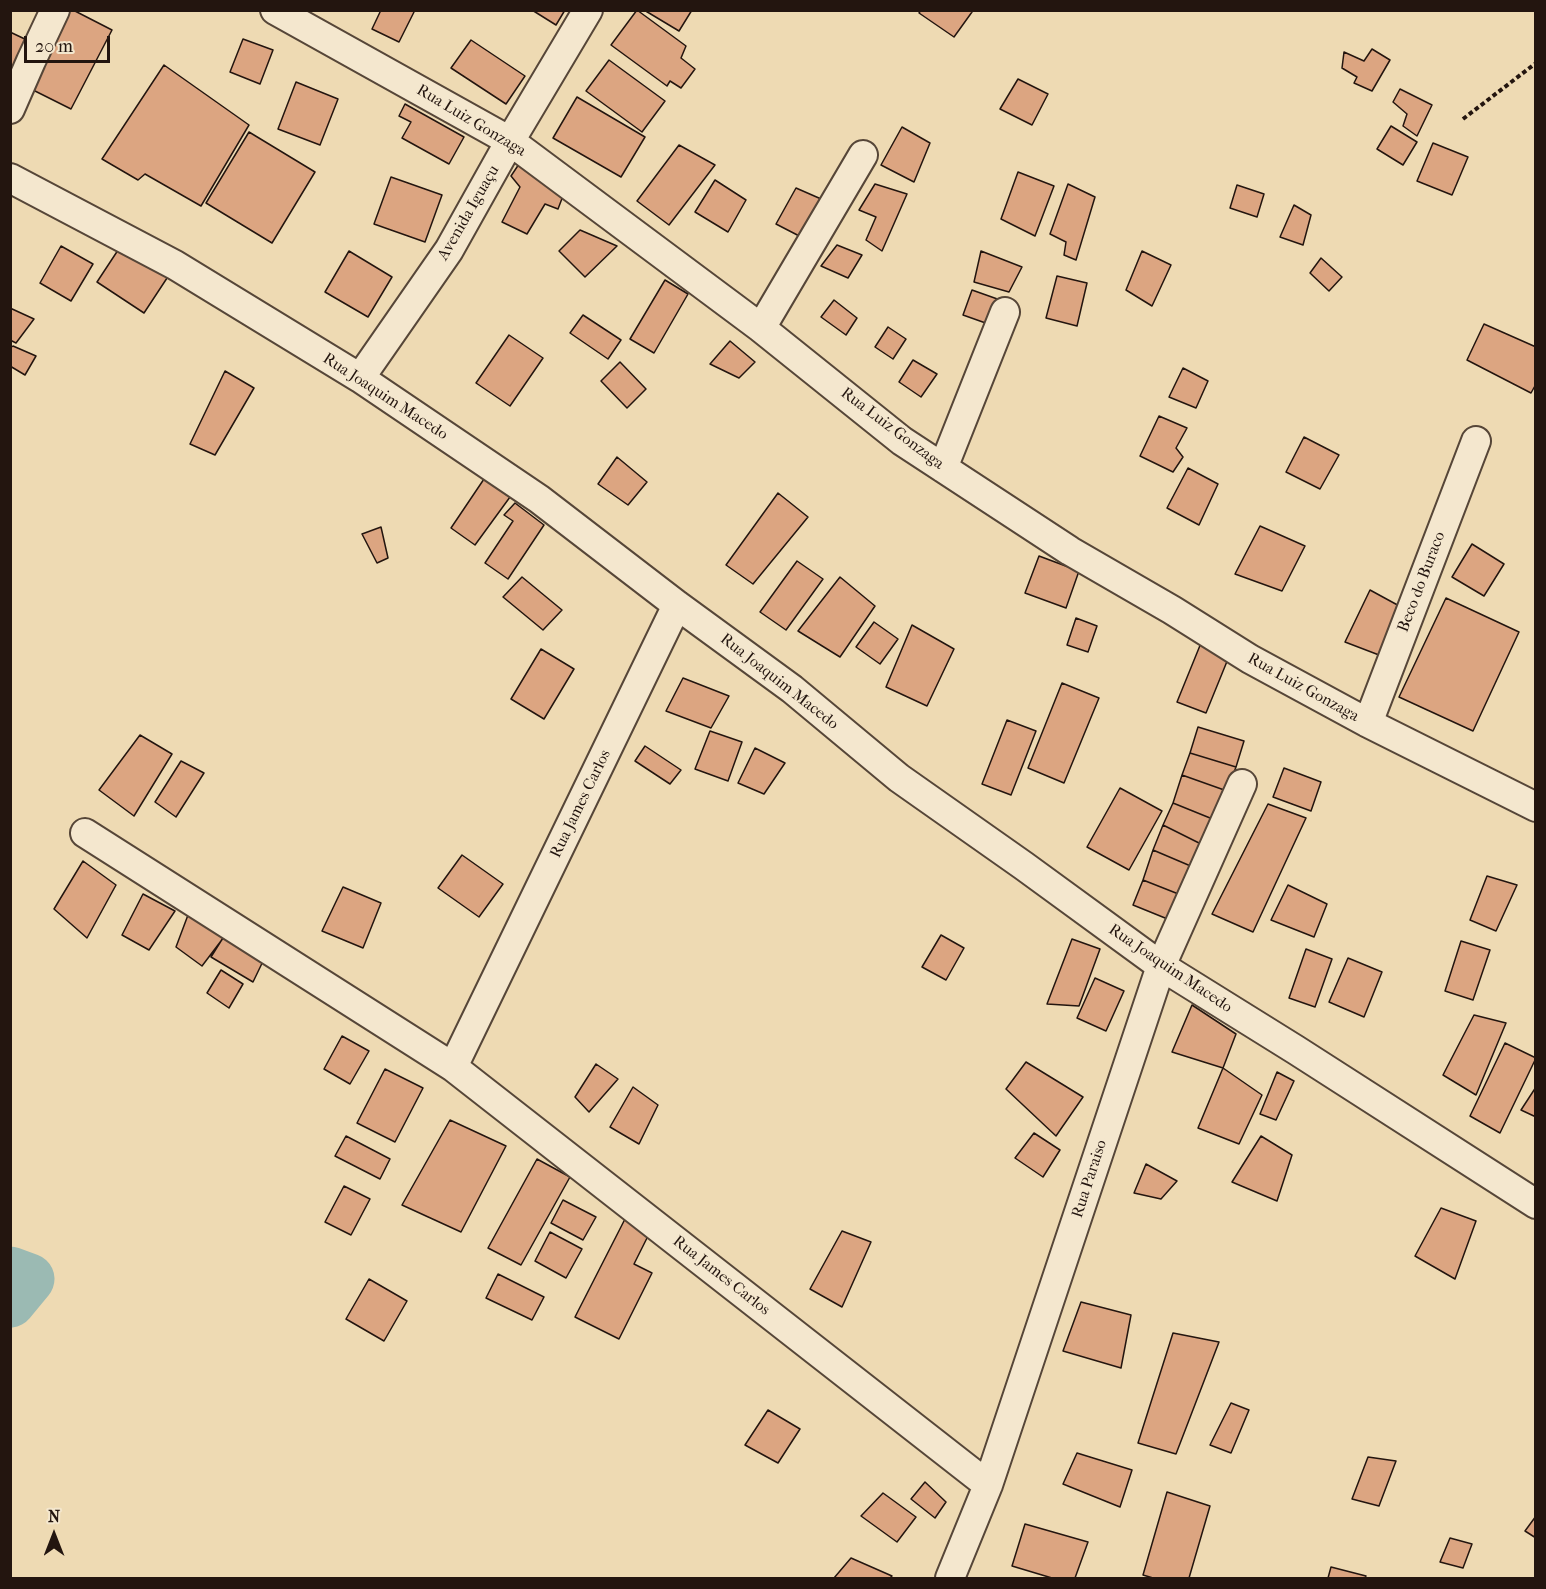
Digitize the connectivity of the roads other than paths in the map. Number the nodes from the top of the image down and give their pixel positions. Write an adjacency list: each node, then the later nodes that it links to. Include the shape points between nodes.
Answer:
1 (55, 10): 4 (street)
2 (275, 10): 5 (street, Rua Luiz Gonzaga)
3 (588, 10): 5 (street, Avenida Iguaçu)
4 (10, 109)
5 (510, 141): 9 (street, Rua Luiz Gonzaga); 10 (street, Avenida Iguaçu, via 449,250)
6 (863, 155): 9 (street)
7 (10, 178): 10 (street, Rua Joaquim Macedo, via 175,265)
8 (1005, 312): 12 (street)
9 (761, 328): 12 (street, Rua Luiz Gonzaga, via 902,441)
10 (360, 378): 13 (street, Rua Joaquim Macedo, via 539,499)
11 (1476, 441): 14 (street, Beco do Buraco)
12 (943, 468): 14 (street, Rua Luiz Gonzaga, via 1070,551 1250,660)
13 (677, 605): 18 (street, Rua Joaquim Macedo, via 792,688 899,778); 19 (street, Rua James Carlos)
14 (1368, 723): 16 (street, Rua Luiz Gonzaga)
15 (1242, 784): 18 (street, Rua Paraiso)
16 (1536, 807)
17 (85, 833): 19 (street, Rua James Carlos)
18 (1161, 966): 20 (street, Rua Joaquim Macedo); 21 (street, Rua Paraiso)
19 (453, 1067): 21 (street, Rua James Carlos)
20 (1536, 1204)
21 (988, 1485): 22 (street, Rua Paraiso)
22 (950, 1578)

